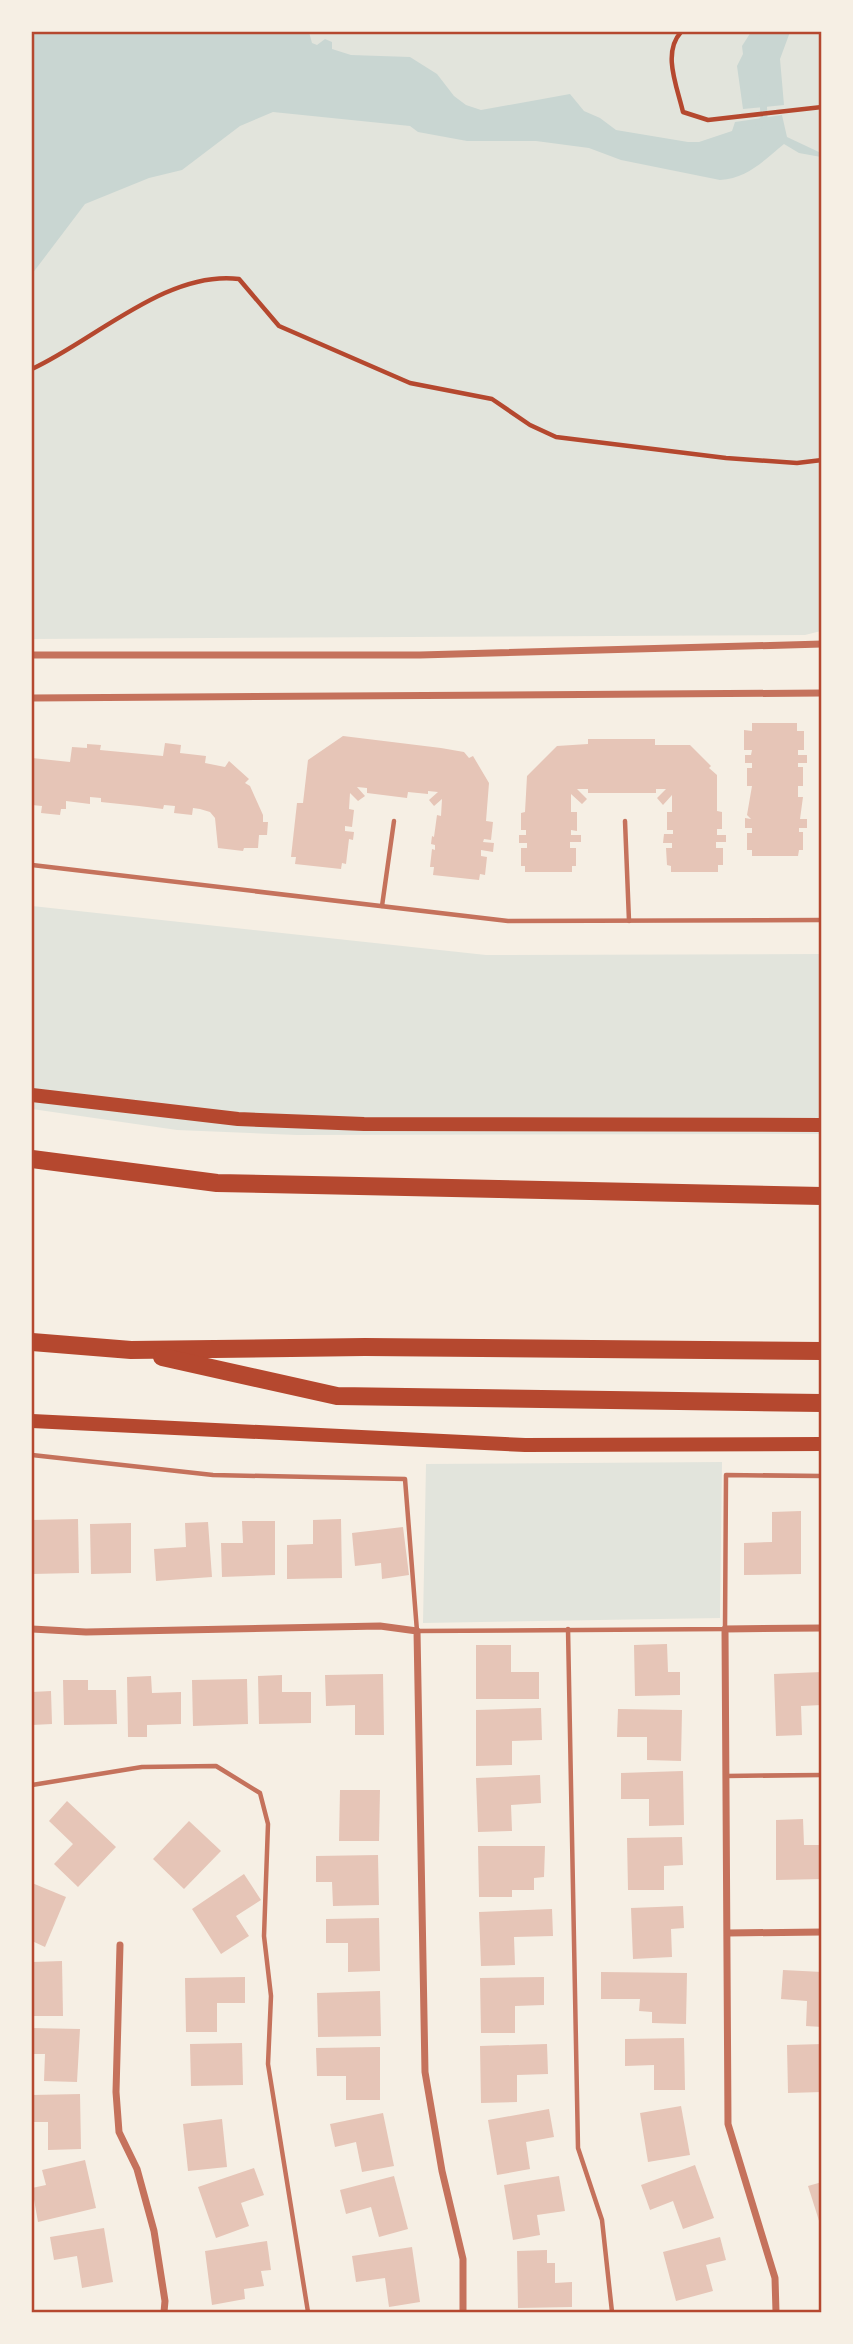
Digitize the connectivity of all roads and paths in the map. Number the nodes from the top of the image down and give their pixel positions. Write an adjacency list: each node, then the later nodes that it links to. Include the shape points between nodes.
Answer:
1 (681, 32): 2 (path, via 673,40 671,58 683,112 708,120)
2 (821, 107)
3 (32, 369): 4 (path, via 172,290 218,277 239,279 279,326 410,383 492,399 556,437 726,458 797,463)
4 (821, 460)
5 (821, 644): 6 (street, via 420,654)
6 (32, 655)
7 (821, 693): 8 (street)
8 (32, 698)
9 (394, 821): 12 (lane)
10 (625, 821): 14 (lane)
11 (32, 865): 12 (lane)
12 (382, 906): 14 (lane, via 508,921)
13 (821, 920): 14 (lane)
14 (629, 921)
15 (32, 1095): 16 (main road, via 239,1119 364,1124)
16 (821, 1125)
17 (32, 1159): 18 (highway, via 217,1184)
18 (821, 1196)
19 (32, 1342): 20 (highway)
20 (131, 1350): 21 (highway); 22 (highway, via 337,1396)
21 (821, 1351)
22 (821, 1403)
23 (32, 1422): 24 (main road, via 525,1445)
24 (821, 1444)
25 (32, 1455): 31 (lane, via 213,1475 405,1479)
26 (821, 1476): 30 (lane, via 726,1475)
27 (821, 1628): 30 (street)
28 (32, 1629): 31 (street, via 380,1626)
29 (568, 1629): 30 (lane); 31 (lane); 41 (lane, via 578,2148 602,2220)
30 (725, 1629): 33 (street)
31 (417, 1631): 40 (street, via 425,2072 463,2259)
32 (821, 1775): 33 (lane)
33 (726, 1776): 36 (street)
34 (32, 1785): 39 (lane, via 142,1767 216,1766 260,1793 268,1824 264,1936 271,1997 268,2064)
35 (821, 1931): 36 (street)
36 (728, 1933): 42 (street, via 728,2124 775,2278)
37 (120, 1945): 38 (street, via 116,2092 120,2132 155,2231)
38 (164, 2312)
39 (308, 2312)
40 (463, 2312)
41 (612, 2312)
42 (776, 2312)

